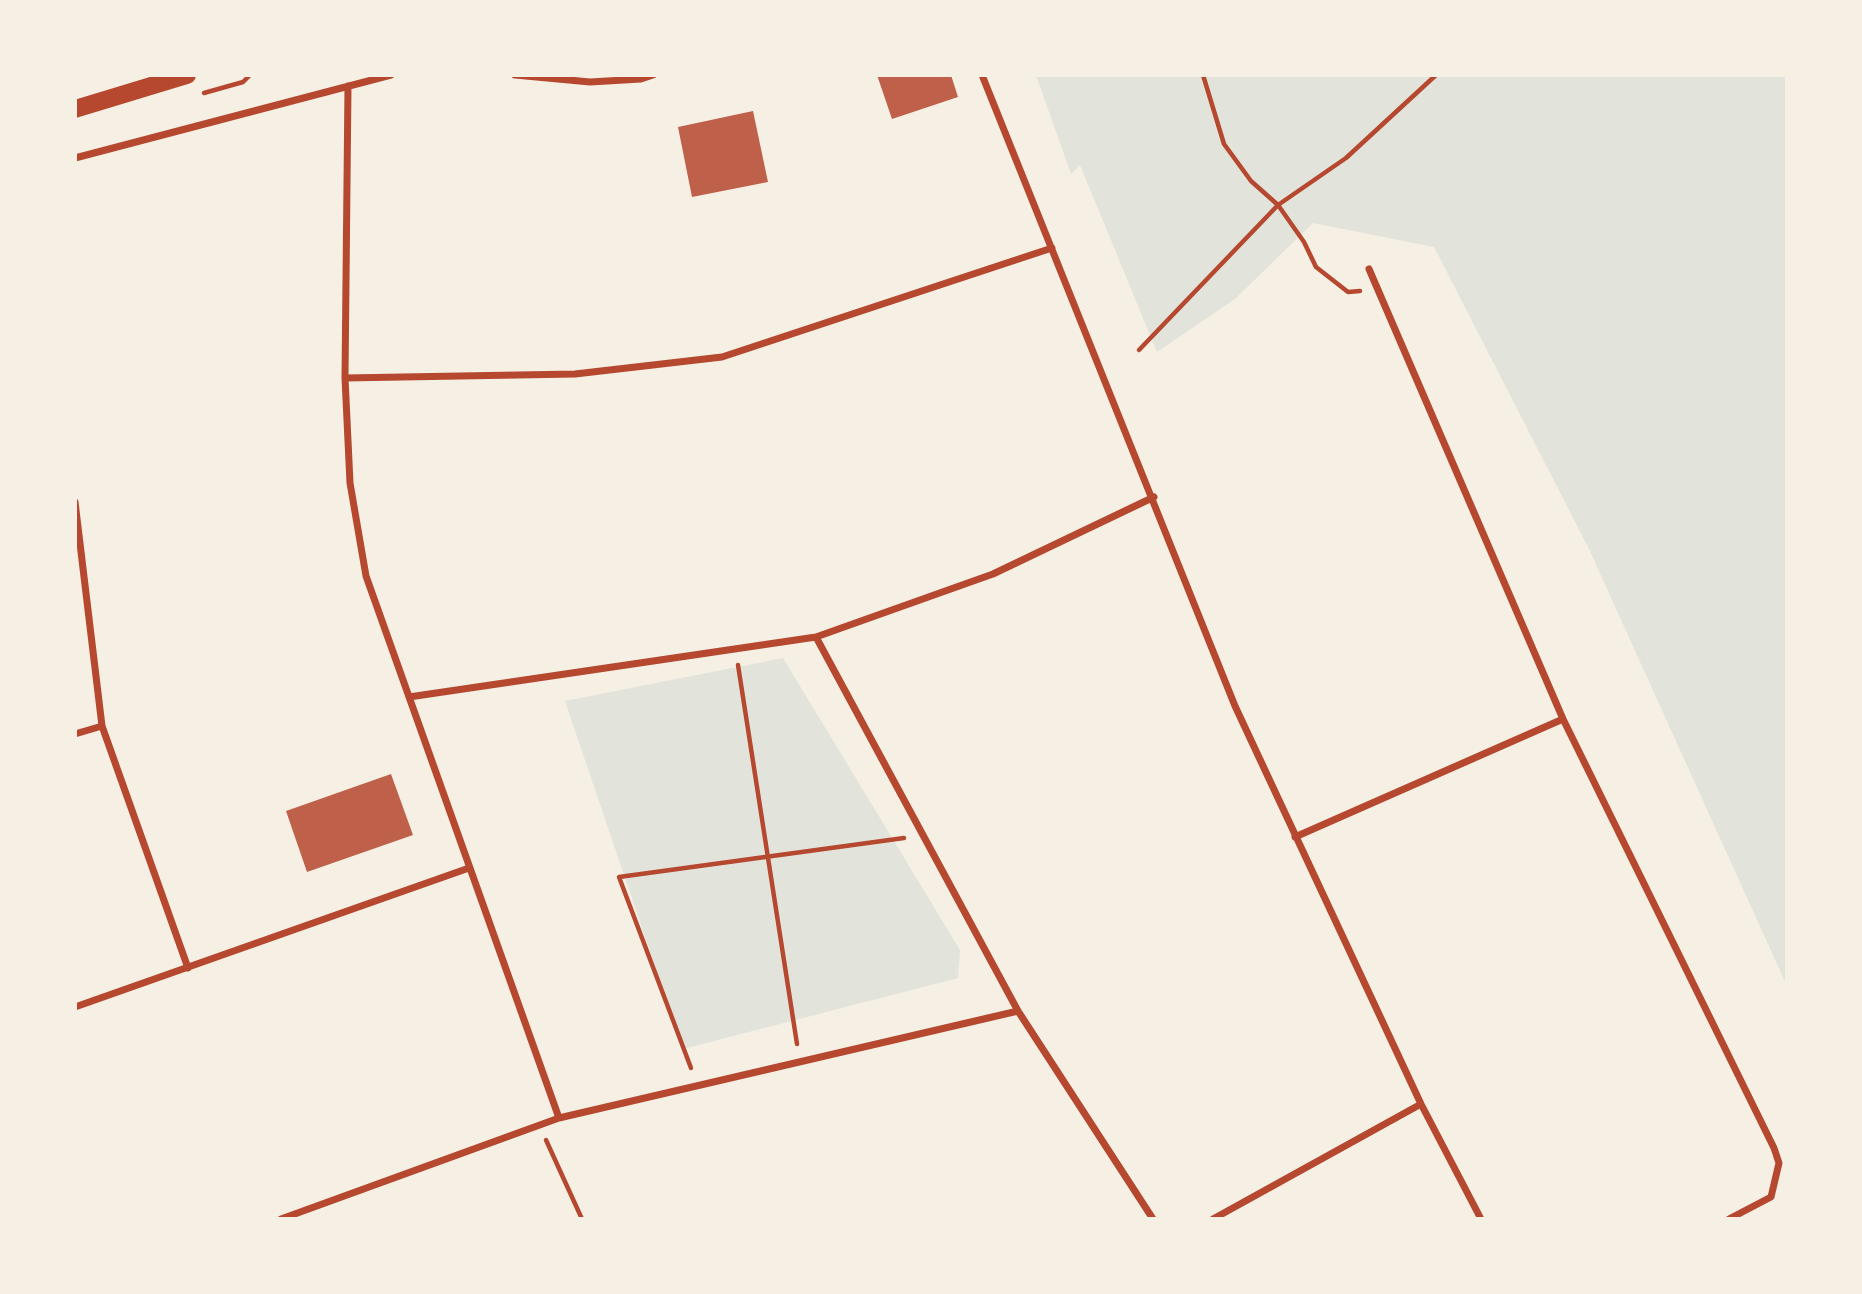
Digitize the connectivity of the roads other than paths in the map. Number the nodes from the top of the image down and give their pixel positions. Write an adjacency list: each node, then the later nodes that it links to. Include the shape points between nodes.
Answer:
1 (187, 75): 7 (main road)
2 (391, 75): 6 (street)
3 (515, 75): 4 (street, via 590,82)
4 (653, 75)
5 (982, 75): 9 (street)
6 (348, 86): 8 (street); 11 (street)
7 (75, 109)
8 (75, 158)
9 (1052, 248): 11 (street, via 722,356 575,374); 12 (street)
10 (1369, 269): 16 (street)
11 (345, 378): 15 (street, via 350,483 366,576)
12 (1154, 497): 14 (street, via 993,574); 19 (street, via 1235,706)
13 (75, 502): 17 (street)
14 (816, 637): 15 (street); 23 (street)
15 (409, 697): 20 (street)
16 (1563, 719): 19 (street); 30 (street, via 1779,1163 1772,1197)
17 (102, 726): 18 (street); 21 (street)
18 (75, 734)
19 (1295, 837): 24 (street)
20 (469, 868): 21 (street); 25 (street)
21 (188, 968): 22 (street)
22 (75, 1007)
23 (1018, 1011): 25 (street); 27 (street)
24 (1421, 1104): 28 (street); 29 (street)
25 (559, 1118): 26 (street)
26 (281, 1219)
27 (1153, 1219)
28 (1213, 1219)
29 (1481, 1219)
30 (1729, 1219)

